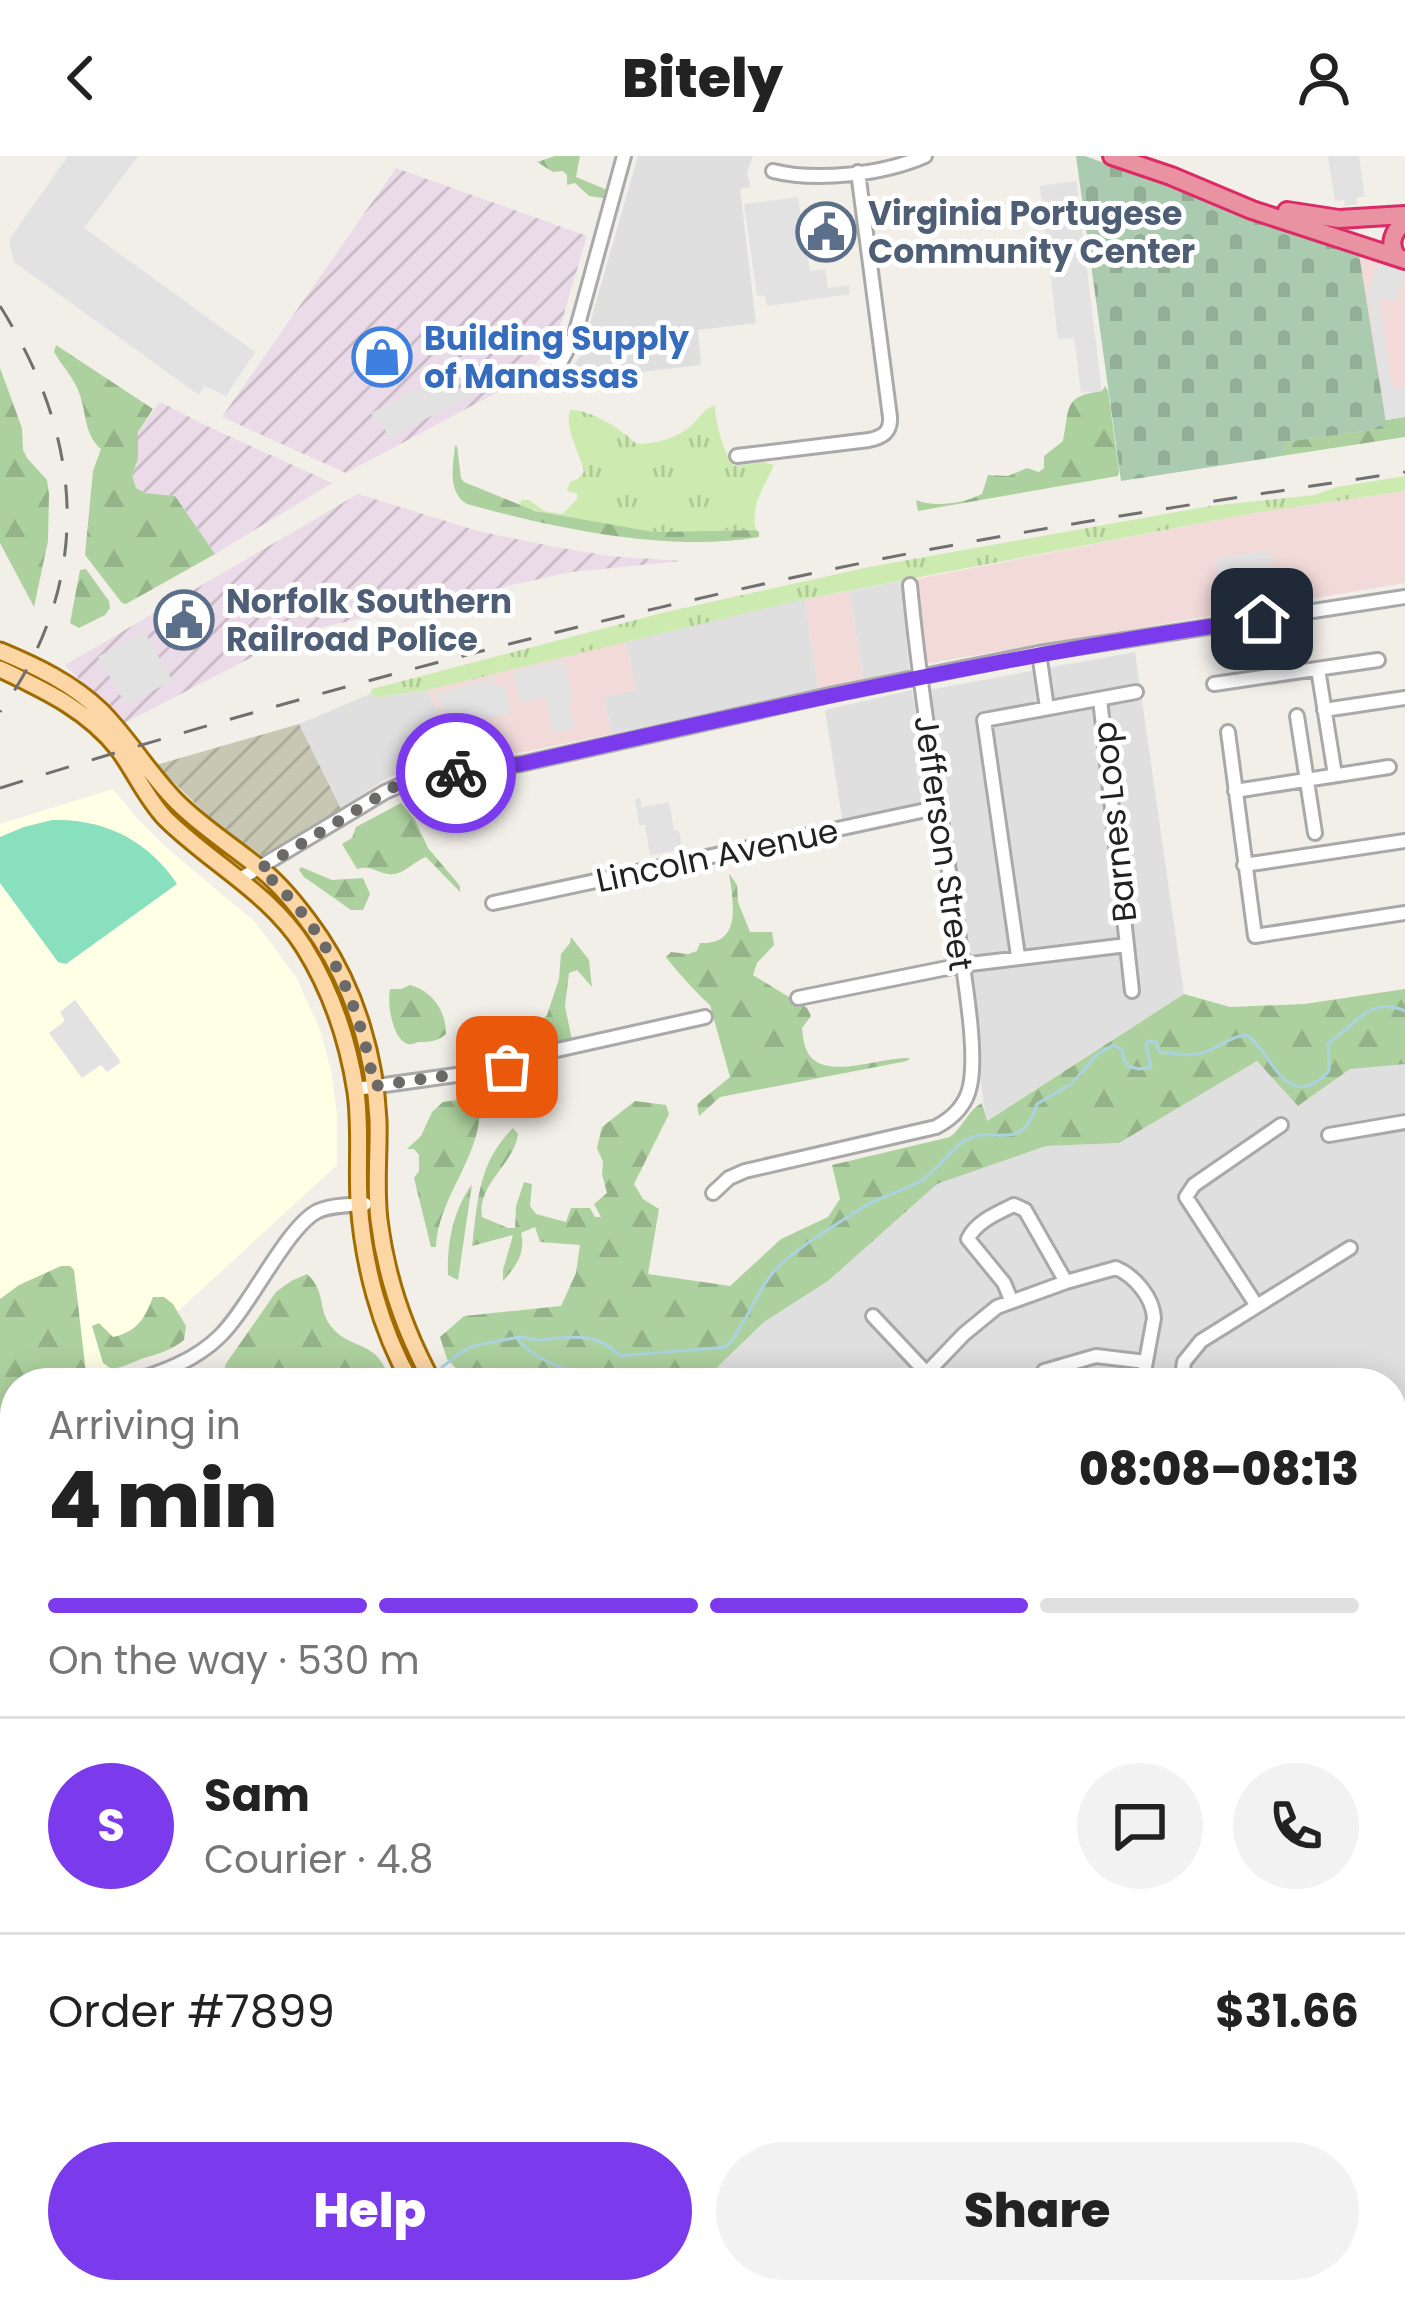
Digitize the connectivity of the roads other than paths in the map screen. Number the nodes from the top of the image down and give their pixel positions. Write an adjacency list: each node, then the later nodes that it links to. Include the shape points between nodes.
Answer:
1 (624, 156): 10 (street)
2 (926, 156): 6 (street)
3 (1112, 156): 4 (highway)
4 (1152, 162): 7 (highway)
5 (773, 171): 6 (street)
6 (858, 172): 11 (street, via 888,430 869,440)
7 (1171, 176): 8 (highway, via 1317,218); 9 (highway)
8 (1405, 218): 9 (highway, via 1393,238)
9 (1401, 258)
10 (558, 367)
11 (737, 456)
12 (910, 585): 19 (street, Jefferson Street)
13 (1405, 597): 15 (street)
14 (0, 651): 36 (main road, via 99,710 189,814)
15 (1039, 653): 19 (street); 24 (street, Barnes Loop)
16 (1378, 660): 18 (street)
17 (0, 669): 37 (main road, via 89,719 166,818)
18 (1318, 669): 20 (street); 25 (street)
19 (919, 676): 32 (street, Jefferson Street); 36 (street, via 506,767 419,777)
20 (1214, 684)
21 (1136, 692): 23 (street, Barnes Loop)
22 (1405, 698): 25 (street)
23 (1100, 699): 24 (street, Barnes Loop); 40 (street, Barnes Loop)
24 (1047, 708): 41 (street, Barnes Loop, via 984,720)
25 (1324, 710): 29 (street)
26 (1297, 716): 30 (street)
27 (1228, 732): 31 (street)
28 (1389, 767): 29 (street)
29 (1335, 776): 30 (street)
30 (1307, 780): 31 (street); 33 (street)
31 (1235, 791): 35 (street)
32 (940, 807): 38 (street, Lincoln Avenue); 42 (street, Jefferson Street)
33 (1316, 833)
34 (1405, 841): 35 (street)
35 (1244, 865): 39 (street, via 1258,938)
36 (260, 869): 37 (street); 46 (main road, via 332,956 365,1038)
37 (240, 879): 47 (main road, via 299,941 325,983)
38 (494, 903)
39 (1405, 914)
40 (1127, 945): 41 (street, Barnes Loop); 43 (street, Barnes Loop)
41 (1018, 956): 42 (street, Barnes Loop)
42 (962, 965): 44 (street, Barnes Loop); 51 (street, Jefferson Street, via 972,1075 950,1120 745,1171)
43 (1132, 991)
44 (797, 998)
45 (705, 1017): 46 (street, via 499,1070)
46 (374, 1086): 47 (street); 52 (main road)
47 (356, 1089): 53 (main road)
48 (1405, 1122): 50 (street)
49 (1281, 1125): 57 (street, via 1186,1197)
50 (1330, 1135)
51 (713, 1192)
52 (378, 1204): 53 (street); 62 (main road, via 392,1287)
53 (359, 1205): 60 (street, via 325,1208 304,1220 233,1323); 61 (main road, via 375,1294)
54 (1350, 1248): 57 (street)
55 (1066, 1282): 56 (street); 56 (street, via 1025,1210 1014,1205 968,1239); 59 (street, via 1124,1271 1154,1310)
56 (1011, 1300): 64 (street)
57 (1257, 1306): 67 (street, via 1194,1347)
58 (873, 1316): 63 (street)
59 (1146, 1362): 65 (street, via 1096,1356); 66 (street)
60 (170, 1368)
61 (404, 1368)
62 (426, 1368)
63 (921, 1368)
64 (937, 1368)
65 (1054, 1368)
66 (1145, 1368)
67 (1183, 1368)

